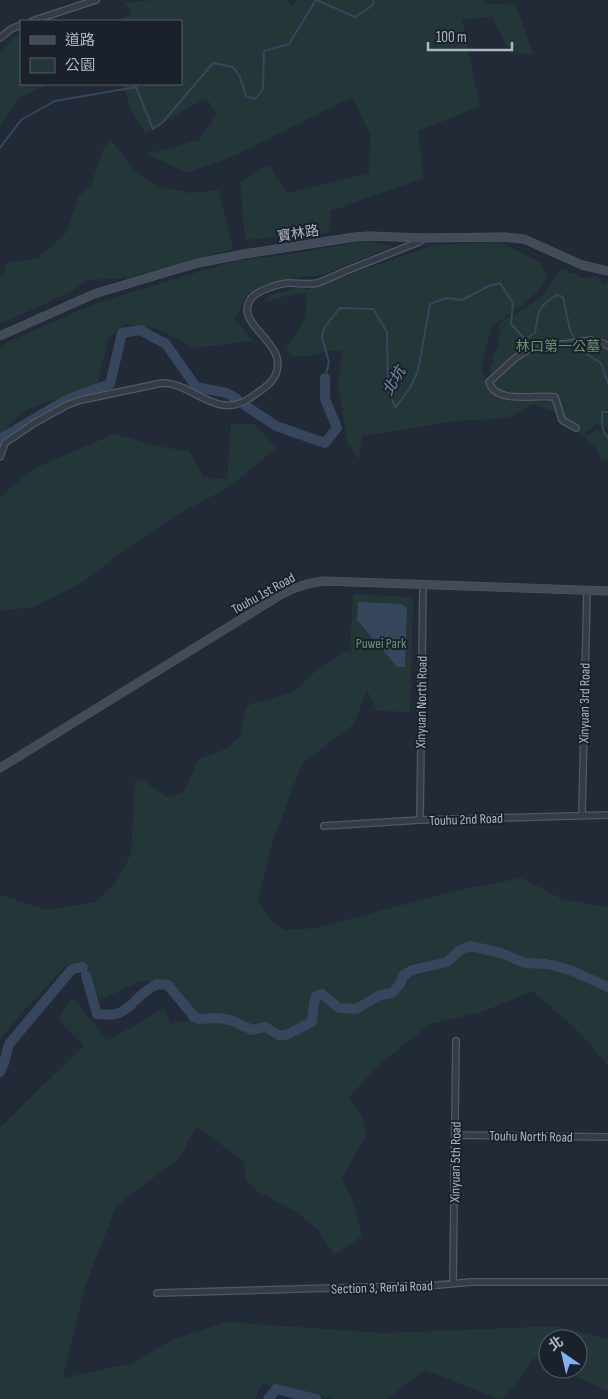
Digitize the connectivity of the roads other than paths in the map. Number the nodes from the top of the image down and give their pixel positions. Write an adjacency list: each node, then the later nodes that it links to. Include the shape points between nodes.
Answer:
1 (96, 0): 2 (street)
2 (35, 20)
3 (20, 25): 4 (street)
4 (0, 38)
5 (424, 238): 6 (street, 寶林路, via 492,236 524,239 582,265); 7 (street, 寶林路, via 355,237 198,263 94,294); 10 (street, via 316,283 288,283 254,296 246,310 279,360 275,377 244,402 215,405 171,383 96,396 66,405 33,424 5,443)
6 (608, 271)
7 (0, 336)
8 (608, 346): 9 (street, via 591,340 537,344 514,359 489,382 497,393 520,398 554,397 562,420)
9 (576, 428)
10 (0, 456)
11 (423, 585): 12 (street, Touhu 1st Road); 14 (street, Touhu 1st Road, via 310,582 295,587); 17 (street, Xinyuan North Road)
12 (587, 590): 13 (street, Touhu 1st Road); 15 (street, Xinyuan 3rd Road)
13 (608, 591)
14 (0, 768)
15 (582, 815): 16 (street, Touhu 2nd Road); 17 (street, Touhu 2nd Road)
16 (608, 815)
17 (420, 820): 18 (street, Touhu 2nd Road)
18 (324, 826)
19 (456, 1041): 20 (street, Xinyuan 5th Road)
20 (455, 1135): 21 (street, Touhu North Road); 23 (street, Xinyuan 5th Road)
21 (608, 1137)
22 (608, 1282): 23 (street, Section 3, Ren'ai Road)
23 (453, 1283): 24 (street, Section 3, Ren'ai Road)
24 (157, 1293)

